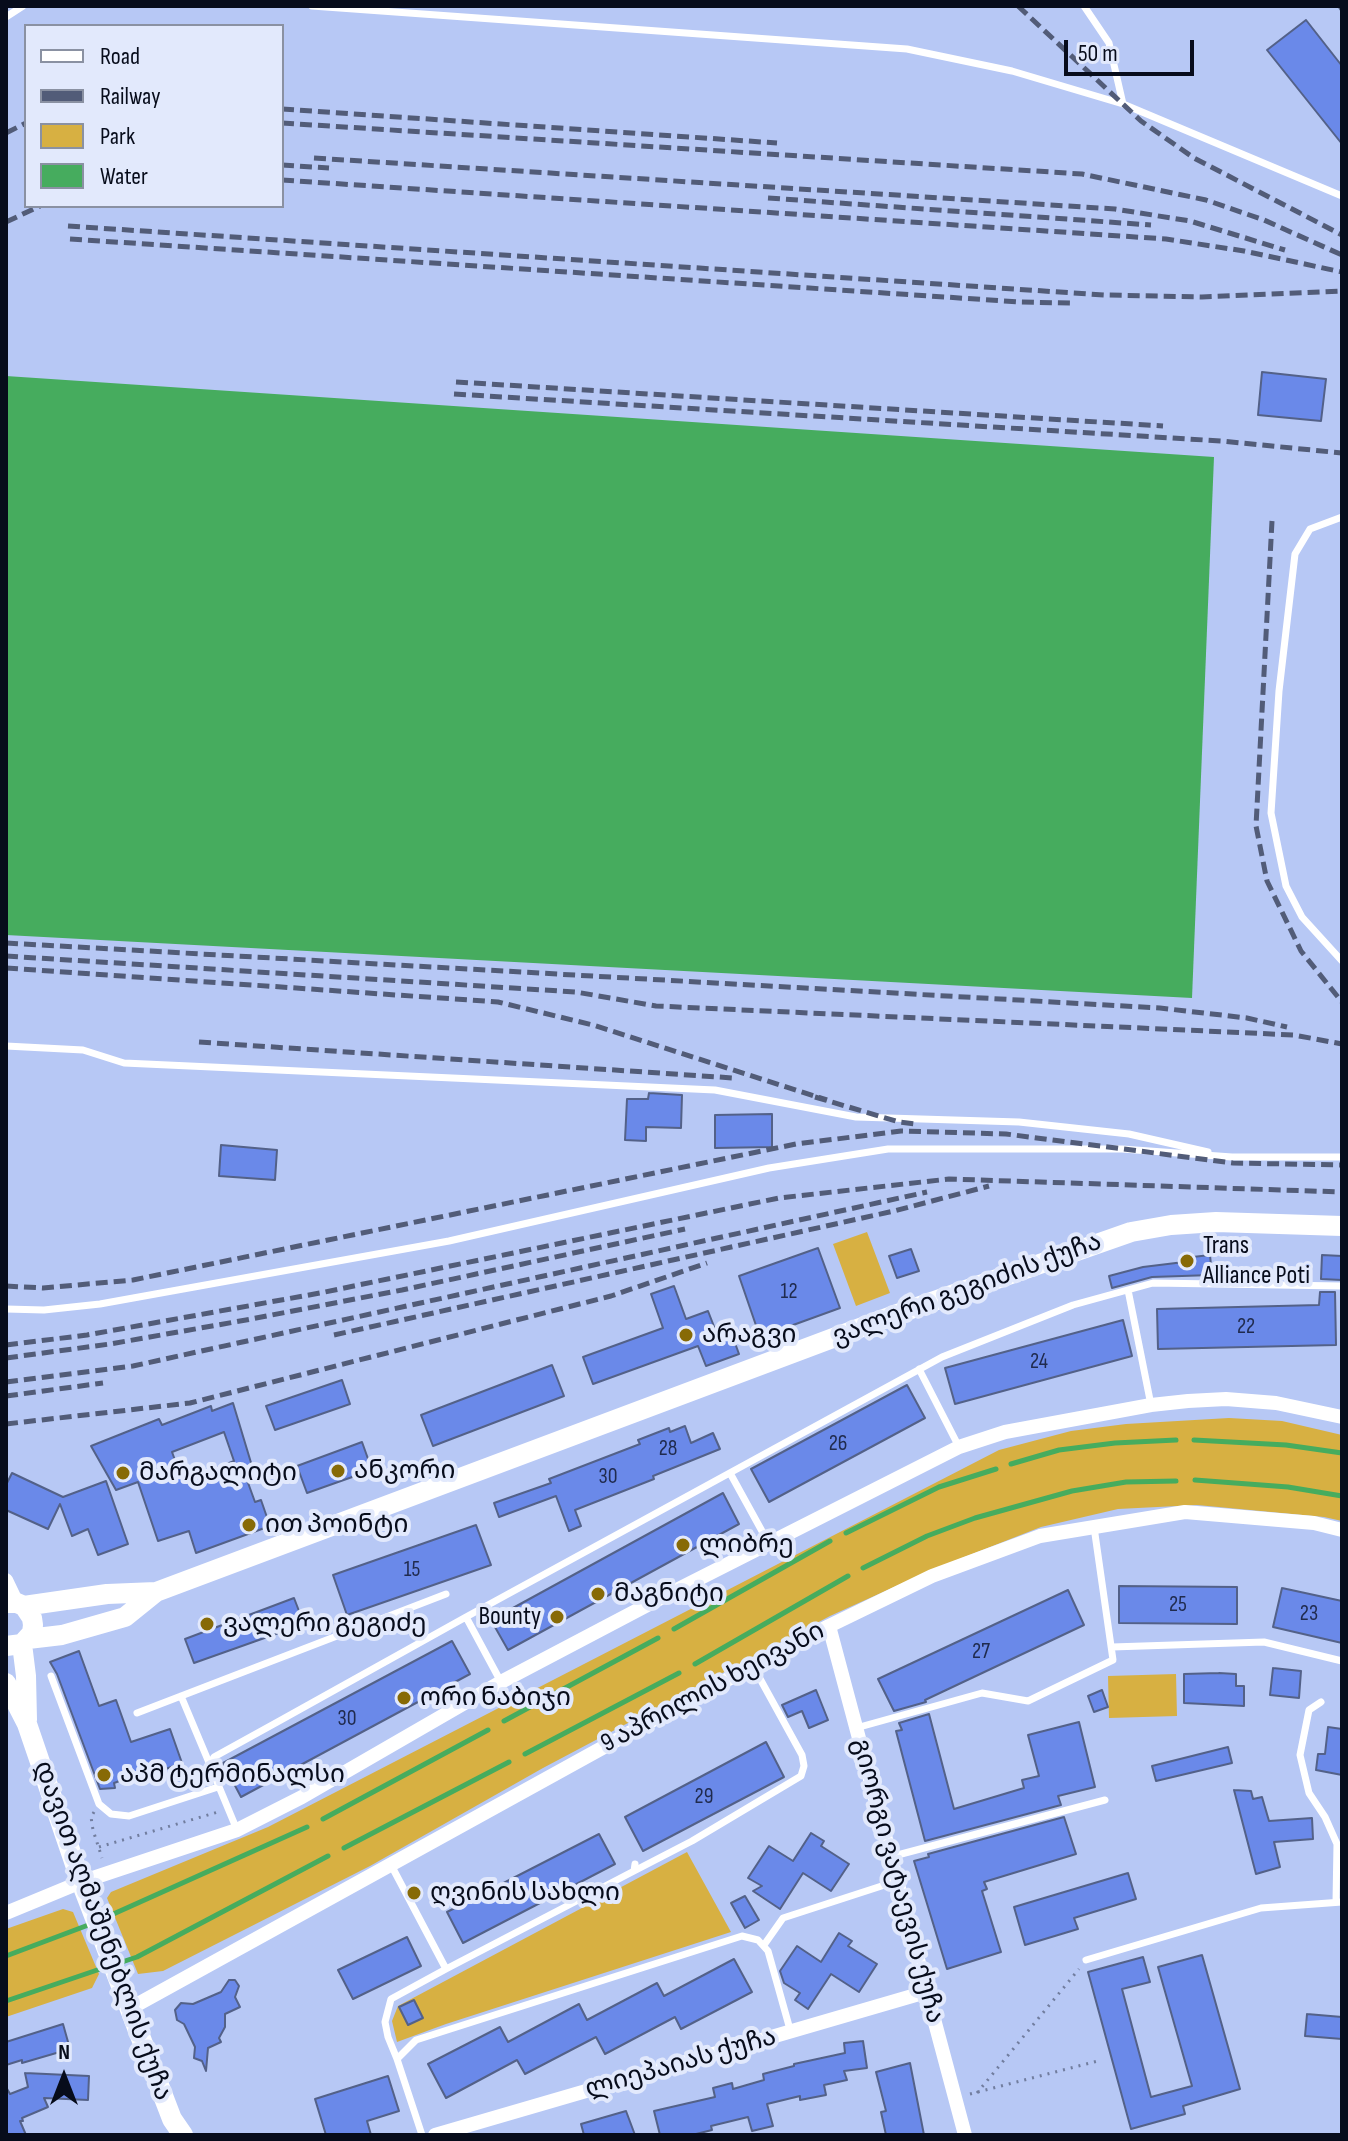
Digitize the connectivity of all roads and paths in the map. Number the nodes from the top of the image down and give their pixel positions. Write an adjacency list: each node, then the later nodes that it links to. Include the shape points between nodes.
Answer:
1 (23, 6): 4 (lane)
2 (312, 6): 5 (lane, via 907,49 1012,71)
3 (1084, 6): 5 (lane, via 1109,43)
4 (6, 17)
5 (1123, 104): 6 (lane)
6 (1342, 196)
7 (1342, 517): 8 (lane, via 1310,529 1295,554 1271,813 1286,886 1302,917)
8 (1342, 961)
9 (6, 1046): 10 (lane, via 83,1050 124,1063 715,1090 856,1117 1019,1122 1129,1134)
10 (1232, 1157): 11 (lane); 15 (lane, via 1122,1149 888,1149 769,1168 449,1241 115,1302)
11 (1342, 1157)
12 (1342, 1226): 25 (street, ვალერი გეგიძის ქუჩა, via 1216,1222 1131,1232 882,1319)
13 (1342, 1286): 14 (lane, via 1153,1283)
14 (1128, 1290): 16 (lane, via 1073,1305); 17 (lane)
15 (6, 1309)
16 (919, 1369): 19 (lane); 20 (lane)
17 (1151, 1405): 18 (street, via 1226,1399); 19 (street, via 1005,1432)
18 (1342, 1417)
19 (959, 1447): 23 (street)
20 (730, 1473): 23 (lane); 28 (lane)
21 (1094, 1527): 22 (street, 9 აპრილის ხეივანი, via 1185,1512); 29 (street, 9 აპრილის ხეივანი, via 1040,1536 932,1576); 31 (lane)
22 (1342, 1530)
23 (768, 1542): 35 (street)
24 (6, 1580): 27 (street)
25 (156, 1592): 27 (street, ვალერი გეგიძის ქუჩა); 30 (street, ვალერი გეგიძის ქუჩა, via 125,1617)
26 (446, 1594): 37 (lane)
27 (16, 1604): 30 (street, დავით აღმაშენებლის ქუჩა, via 33,1625)
28 (466, 1617): 35 (lane); 42 (lane, via 214,1757)
29 (829, 1626): 33 (street, 9 აპრილის ხეივანი); 41 (street, გიორგი ვატაევის ქუჩა)
30 (19, 1643): 40 (street, დავით აღმაშენებლის ქუჩა)
31 (1112, 1647): 32 (lane, via 1264,1642); 41 (lane, via 1113,1660 1028,1701 982,1693)
32 (1342, 1661)
33 (753, 1666): 50 (street, 9 აპრილის ხეივანი); 58 (lane, via 802,1755 801,1776 692,1841)
34 (51, 1676): 43 (lane, via 99,1804 111,1814 129,1816)
35 (501, 1682): 47 (street)
36 (6, 1683): 40 (street, დავით აღმაშენებლის ქუჩა)
37 (181, 1696): 39 (lane); 42 (lane)
38 (1321, 1702): 54 (lane, via 1309,1710 1300,1755 1309,1793 1337,1844)
39 (137, 1713)
40 (27, 1724): 53 (street, დავით აღმაშენებლის ქუჩა)
41 (856, 1728): 49 (street, გიორგი ვატაევის ქუჩა)
42 (210, 1765): 43 (lane)
43 (218, 1787): 45 (lane)
44 (1105, 1800): 49 (lane)
45 (228, 1809): 47 (lane); 48 (path)
46 (91, 1817): 48 (path)
47 (237, 1830): 51 (street)
48 (99, 1847): 51 (path)
49 (890, 1857): 52 (street, გიორგი ვატაევის ქუჩა)
50 (390, 1863): 58 (lane); 60 (street, 9 აპრილის ხეივანი)
51 (107, 1873): 53 (street)
52 (897, 1881): 56 (lane, via 783,1918); 59 (street, გიორგი ვატაევის ქუჩა)
53 (81, 1882): 55 (street); 60 (street, დავით აღმაშენებლის ქუჩა)
54 (1339, 1902): 57 (lane, via 1261,1908)
55 (6, 1913)
56 (764, 1945): 61 (lane); 62 (lane, via 742,1936 416,2040)
57 (1086, 1960): 64 (path)
58 (446, 1969): 62 (lane, via 391,1999 385,2022)
59 (926, 1992): 61 (street, ლიეპაიას ქუჩა); 65 (street, გიორგი ვატაევის ქუჩა)
60 (126, 2001): 66 (street, დავით აღმაშენებლის ქუჩა)
61 (791, 2033): 68 (street, ლიეპაიას ქუჩა)
62 (397, 2059): 67 (lane)
63 (1098, 2061): 64 (path)
64 (977, 2093): 65 (path)
65 (954, 2097): 69 (street, გიორგი ვატაევის ქუჩა)
66 (183, 2135)
67 (422, 2135)
68 (435, 2135)
69 (965, 2135)

